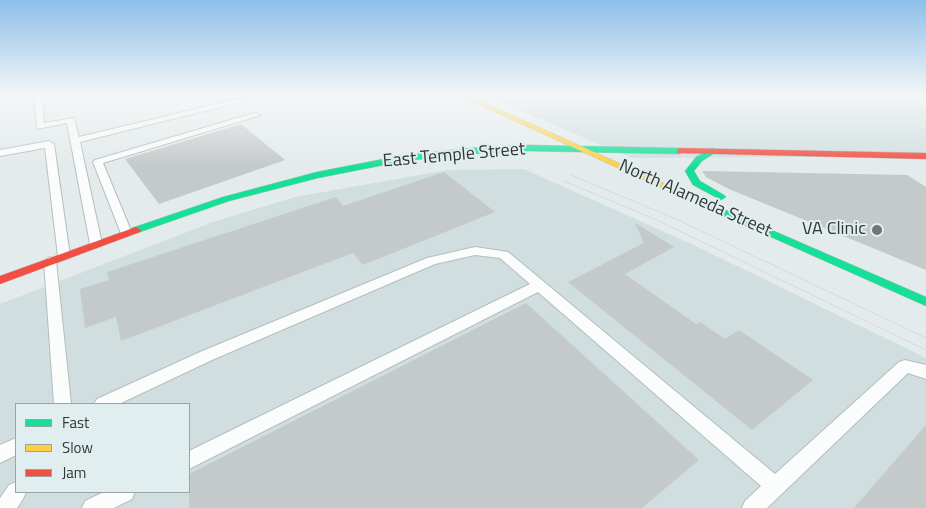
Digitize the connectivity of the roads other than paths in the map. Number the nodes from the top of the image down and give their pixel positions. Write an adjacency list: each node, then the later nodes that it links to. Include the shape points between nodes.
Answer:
1 (40, 120): 5 (lane, via 40,126 71,120)
2 (163, 120): 5 (lane)
3 (244, 120): 11 (lane, via 98,162)
4 (517, 120): 6 (main road, North Alameda Street)
5 (75, 141): 12 (lane)
6 (584, 149): 7 (main road, East Temple Street); 10 (main road, North Alameda Street); 11 (main road, East Temple Street, via 472,151 374,164 272,186)
7 (712, 151): 9 (main road, East Temple Street); 10 (main road, via 689,171 696,183 729,201)
8 (0, 153): 13 (lane, via 49,144)
9 (926, 156)
10 (757, 226): 16 (main road, North Alameda Street)
11 (126, 233): 12 (main road, East Temple Street)
12 (96, 244): 13 (main road, East Temple Street)
13 (57, 259): 14 (main road, East Temple Street); 18 (lane)
14 (0, 280)
15 (540, 285): 19 (lane, via 504,255 475,251 431,261 206,356); 22 (lane); 23 (lane)
16 (926, 302)
17 (926, 372): 23 (lane, via 904,366)
18 (63, 403)
19 (106, 403)
20 (15, 446): 21 (lane)
21 (0, 454)
22 (190, 460)
23 (775, 486): 28 (lane)
24 (15, 493): 26 (lane)
25 (122, 493): 27 (lane)
26 (5, 508)
27 (92, 508)
28 (752, 508)

